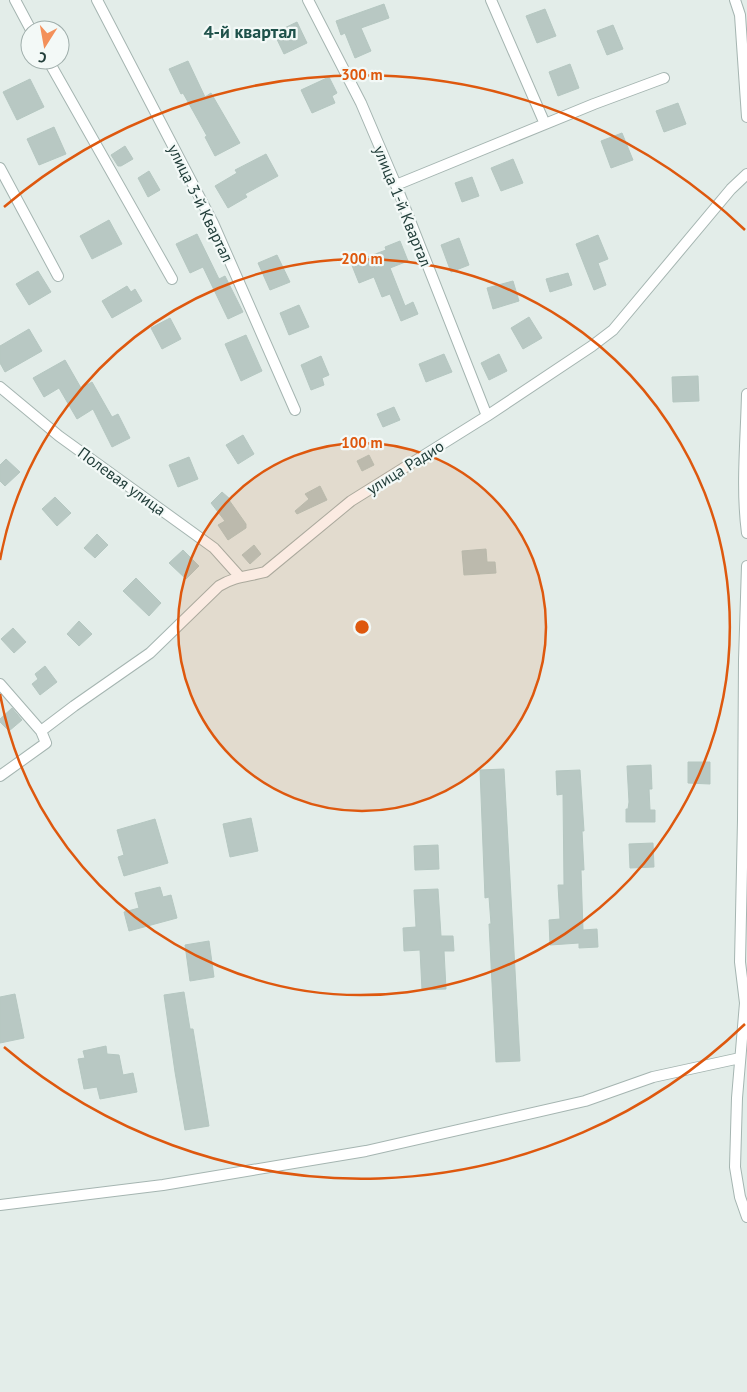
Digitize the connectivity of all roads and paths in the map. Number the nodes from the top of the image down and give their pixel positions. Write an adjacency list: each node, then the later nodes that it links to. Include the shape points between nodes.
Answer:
1 (15, 0): 6 (street)
2 (97, 0): 18 (street, улица 3-й Квартал, via 213,223)
3 (308, 0): 13 (street, улица 1-й Квартал, via 361,103)
4 (491, 0): 10 (street)
5 (735, 0): 9 (street, via 740,14)
6 (26, 20)
7 (54, 70): 15 (street)
8 (664, 78): 10 (street)
9 (747, 117)
10 (545, 124): 13 (street)
11 (0, 168): 14 (street)
12 (747, 174): 19 (street, улица Радио, via 612,330)
13 (396, 185): 19 (street, улица 1-й Квартал)
14 (58, 276)
15 (172, 279)
16 (0, 388): 22 (street, Полевая улица, via 59,436 214,548)
17 (747, 394): 20 (street)
18 (295, 410)
19 (487, 416): 22 (street, улица Радио, via 351,501 265,572)
20 (747, 533)
21 (747, 566): 26 (street, via 740,962 745,1003)
22 (240, 577): 24 (street, улица Радио, via 219,586 150,653)
23 (0, 684): 24 (street)
24 (41, 731): 25 (street, via 46,743)
25 (0, 776)
26 (740, 1058): 27 (street, via 653,1077 585,1101 366,1151 163,1185); 28 (street, via 735,1167)
27 (0, 1205)
28 (747, 1217)

